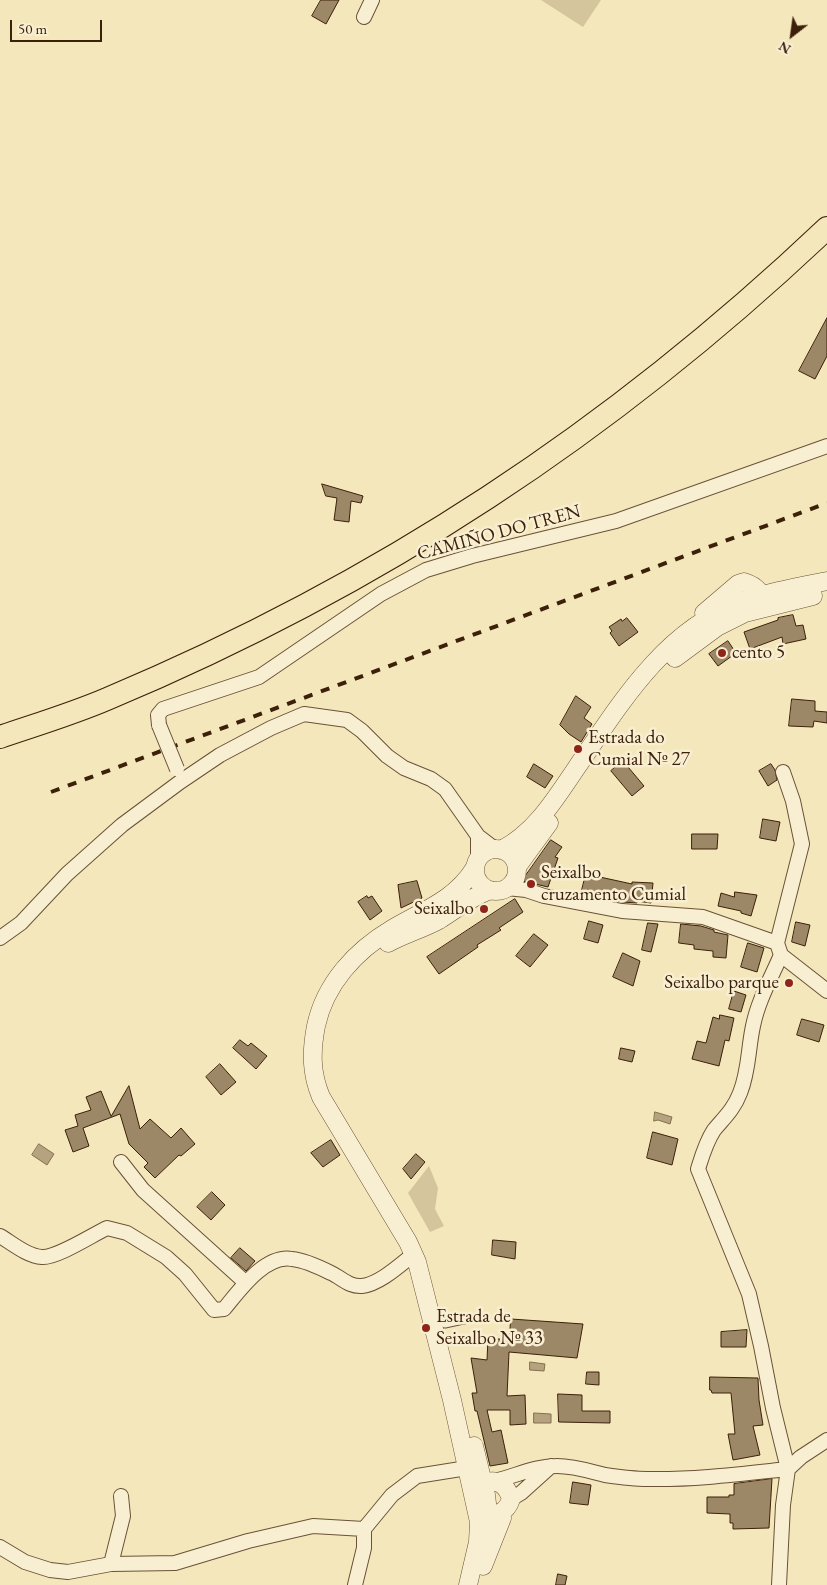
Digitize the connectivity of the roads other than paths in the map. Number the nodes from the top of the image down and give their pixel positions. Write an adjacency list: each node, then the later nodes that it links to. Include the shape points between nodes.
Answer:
1 (372, 0): 2 (street)
2 (364, 17)
3 (827, 228): 8 (main road, via 726,320 628,400 531,470 413,546 259,630 105,700)
4 (827, 446): 10 (street, CAMIÑO DO TREN, bridge, via 616,521 426,570 381,594 259,677 163,708 158,716 159,726)
5 (823, 589): 6 (street); 7 (street, via 744,613 704,636)
6 (734, 601): 7 (street, via 681,645); 12 (street, via 692,629 660,656 637,682 537,821 522,836)
7 (662, 670): 14 (street, via 631,708)
8 (0, 737)
9 (783, 772): 16 (street, via 802,844)
10 (178, 776): 11 (street, via 304,714 347,720 404,768 431,779 445,789); 15 (street, via 67,874 21,923)
11 (478, 836): 12 (street); 13 (street)
12 (498, 850): 13 (street, via 483,853); 14 (street, via 512,856)
13 (476, 864): 14 (street, via 478,882 482,887); 20 (street, via 456,892 391,929 355,957 342,971 324,1002 313,1039 312,1069 321,1097)
14 (511, 883): 16 (street, via 544,896 622,911 703,917); 23 (street, via 472,898 441,919 387,944 366,958 348,977 335,998 326,1024 324,1068 330,1092 420,1242 432,1272)
15 (0, 938)
16 (779, 949): 17 (street); 26 (street, via 757,1010 747,1070 739,1096 733,1109 707,1141 698,1169 749,1294)
17 (827, 991)
18 (121, 1162): 21 (street, via 143,1190)
19 (0, 1236): 21 (street, via 43,1257 69,1248 106,1228 127,1233 166,1257 185,1274 214,1310 224,1309)
20 (415, 1258): 21 (street, via 386,1277 363,1286 347,1284 332,1273 291,1258 270,1262); 23 (street, via 428,1279 437,1317); 27 (street)
21 (245, 1282)
22 (477, 1317): 23 (lane)
23 (445, 1324): 28 (street, via 461,1398)
24 (827, 1440): 26 (street)
25 (551, 1466): 26 (street, via 646,1479 701,1478); 28 (street, via 535,1468); 30 (street)
26 (788, 1469): 39 (street)
27 (468, 1471): 28 (street); 31 (street, via 418,1476 392,1495); 32 (street)
28 (486, 1485): 30 (street); 30 (street, via 502,1484 506,1488)
29 (121, 1496): 34 (street, via 123,1516)
30 (497, 1509): 32 (street, via 483,1521); 38 (street)
31 (364, 1529): 34 (street, via 313,1526 175,1563); 36 (street, via 364,1548)
32 (479, 1532): 37 (street)
33 (0, 1548): 35 (street)
34 (111, 1564): 35 (street)
35 (68, 1579)
36 (355, 1585)
37 (468, 1585)
38 (478, 1585)
39 (779, 1585)

